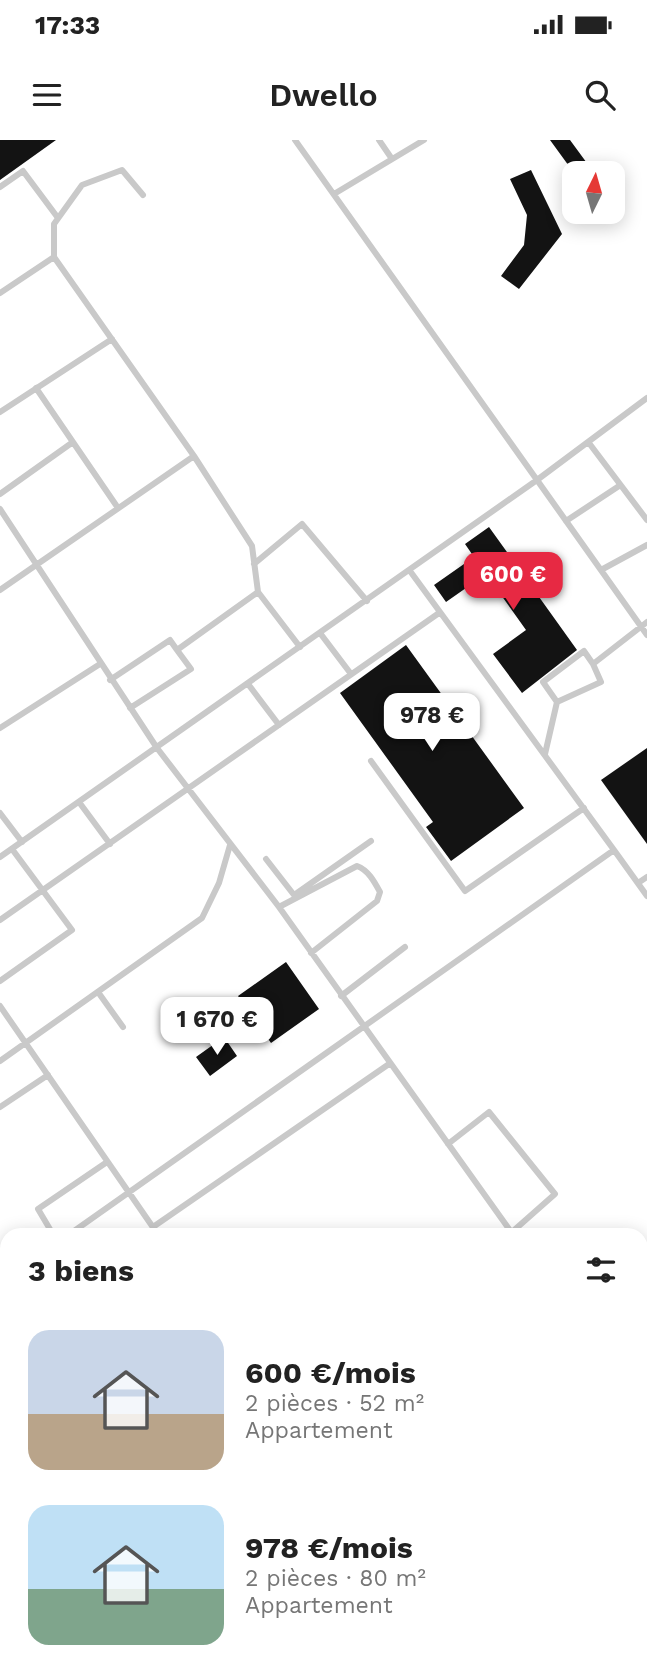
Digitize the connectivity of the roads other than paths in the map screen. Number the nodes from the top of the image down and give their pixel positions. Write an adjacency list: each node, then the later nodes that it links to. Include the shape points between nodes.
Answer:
1 (295, 140): 6 (lane)
2 (379, 140): 4 (lane)
3 (424, 140): 4 (lane)
4 (392, 159): 6 (lane)
5 (0, 187): 8 (lane, via 23,172)
6 (334, 194): 18 (lane)
7 (143, 195): 8 (lane, via 122,170 82,185)
8 (58, 218): 9 (lane)
9 (54, 257): 10 (lane); 11 (lane)
10 (0, 293)
11 (112, 339): 12 (lane); 17 (lane)
12 (36, 388): 14 (lane); 15 (lane)
13 (647, 398): 16 (lane)
14 (0, 412)
15 (73, 442): 20 (lane); 21 (lane)
16 (589, 443): 18 (lane); 19 (lane)
17 (194, 456): 21 (lane); 26 (lane, via 252,546)
18 (537, 480): 24 (lane); 29 (lane)
19 (619, 486): 23 (lane); 24 (lane)
20 (0, 494)
21 (118, 508): 27 (lane)
22 (0, 509): 27 (lane)
23 (647, 520)
24 (566, 521): 28 (lane)
25 (647, 545): 28 (lane)
26 (254, 564): 31 (lane); 32 (lane, via 302,524)
27 (37, 565): 30 (lane); 39 (lane)
28 (601, 570): 34 (lane)
29 (410, 572): 32 (lane); 33 (lane)
30 (0, 590)
31 (258, 592): 37 (lane); 38 (lane)
32 (367, 601): 35 (lane)
33 (439, 613): 41 (lane); 49 (lane)
34 (644, 624): 36 (lane); 40 (lane)
35 (320, 633): 37 (lane); 41 (lane)
36 (647, 635)
37 (300, 647): 43 (lane)
38 (177, 650): 42 (lane, via 170,640); 45 (lane, via 191,668)
39 (100, 664): 42 (lane); 47 (lane)
40 (593, 664): 44 (lane, via 601,682); 44 (lane, via 584,651 543,682)
41 (351, 674): 46 (lane)
42 (110, 680): 45 (lane)
43 (247, 684): 46 (lane); 48 (lane)
44 (558, 702): 49 (lane)
45 (130, 708): 48 (lane)
46 (279, 725): 51 (lane)
47 (0, 728)
48 (157, 748): 51 (lane); 52 (lane)
49 (545, 754): 53 (lane)
50 (371, 761): 53 (lane, via 465,891)
51 (188, 787): 57 (lane); 58 (lane)
52 (79, 802): 56 (lane); 57 (lane)
53 (584, 808): 60 (lane)
54 (0, 813): 56 (lane)
55 (371, 841): 66 (lane)
56 (22, 842): 59 (lane)
57 (110, 844): 65 (lane)
58 (230, 845): 68 (lane); 73 (lane, via 202,918)
59 (12, 849): 61 (lane); 65 (lane)
60 (614, 850): 64 (lane); 76 (lane)
61 (0, 858)
62 (266, 859): 66 (lane)
63 (647, 877): 64 (lane)
64 (638, 883): 67 (lane)
65 (43, 891): 69 (lane); 72 (lane, via 72,930)
66 (295, 895): 68 (lane)
67 (647, 897)
68 (279, 907): 71 (lane); 71 (lane, via 356,866 364,868 380,892 377,901)
69 (0, 920)
70 (405, 947): 74 (lane)
71 (311, 953): 74 (lane)
72 (0, 981)
73 (98, 992): 77 (lane); 78 (lane)
74 (341, 996): 76 (lane)
75 (0, 1006): 78 (lane)
76 (364, 1025): 80 (lane); 85 (lane)
77 (123, 1027)
78 (26, 1043): 79 (lane); 81 (lane)
79 (0, 1060)
80 (389, 1064): 83 (lane); 86 (lane)
81 (48, 1076): 82 (lane); 84 (lane)
82 (0, 1107)
83 (448, 1144): 89 (lane); 90 (lane, via 489,1112 555,1194)
84 (107, 1162): 85 (lane); 87 (lane, via 38,1209)
85 (128, 1194): 86 (lane); 88 (lane)
86 (153, 1227)
87 (49, 1228)
88 (79, 1228)
89 (509, 1228)
90 (519, 1228)

